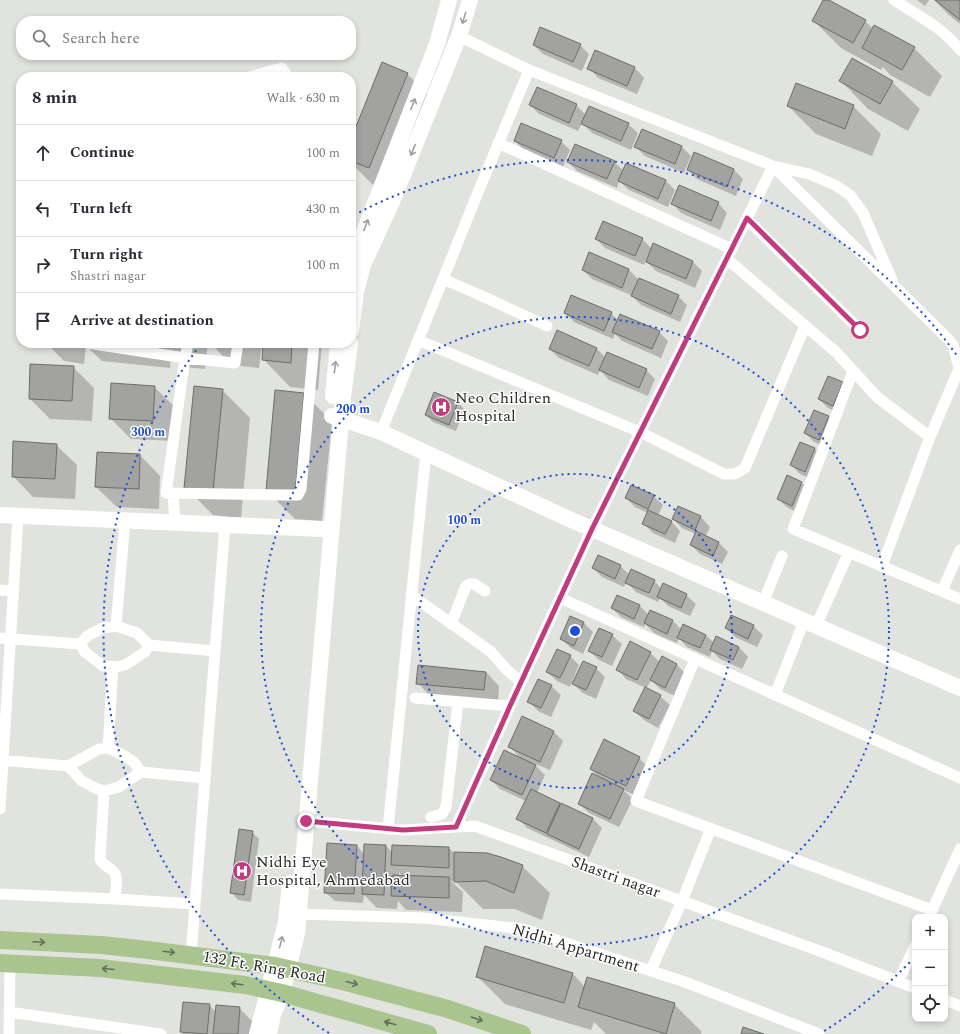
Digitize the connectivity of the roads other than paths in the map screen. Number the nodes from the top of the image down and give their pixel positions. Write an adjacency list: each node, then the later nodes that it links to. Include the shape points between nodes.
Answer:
1 (449, 0): 12 (main road, one-way to 1, via 437,44)
2 (470, 0): 4 (main road, one-way to 4)
3 (894, 0): 5 (street, via 930,23)
4 (459, 36): 6 (street); 16 (main road, one-way to 16, via 392,202 363,265)
5 (960, 50)
6 (529, 70): 9 (street); 10 (street)
7 (267, 72): 8 (street, via 282,68)
8 (285, 72)
9 (498, 143): 13 (street); 14 (street)
10 (773, 166): 11 (street); 15 (street); 15 (street, via 809,174 835,184 850,195 863,213)
11 (747, 218): 13 (street); 19 (street)
12 (356, 250)
13 (729, 254): 18 (street); 32 (street)
14 (443, 280): 17 (street); 20 (street)
15 (894, 286): 28 (street, via 953,345)
16 (356, 292)
17 (547, 326)
18 (805, 326): 29 (street); 32 (street, via 746,468 735,474 724,474)
19 (860, 330)
20 (418, 340): 31 (street); 32 (street)
21 (148, 348): 27 (street)
22 (187, 348): 27 (street)
23 (237, 348): 27 (street, via 235,363)
24 (314, 348): 35 (street, via 301,488 298,495)
25 (338, 348): 30 (main road, one-way to 25)
26 (349, 348): 30 (main road)
27 (185, 358): 35 (street, via 166,493)
28 (959, 370): 33 (street)
29 (853, 371): 33 (street, via 877,397); 44 (street, via 794,529)
30 (336, 417): 31 (main road); 41 (main road)
31 (382, 432): 34 (main road)
32 (640, 432): 42 (street)
33 (930, 437): 46 (street)
34 (426, 452): 42 (main road); 51 (street)
35 (173, 494): 39 (street)
36 (0, 515): 37 (main road)
37 (18, 516): 38 (main road); 48 (street)
38 (125, 520): 39 (main road); 57 (street)
39 (175, 522): 40 (main road)
40 (225, 524): 41 (main road); 61 (street)
41 (326, 528): 79 (main road); 94 (main road, one-way to 41)
42 (592, 529): 52 (street); 54 (main road)
43 (960, 550): 50 (street)
44 (849, 552): 46 (street); 56 (street)
45 (782, 556): 54 (street)
46 (882, 566): 50 (street)
47 (0, 590): 48 (street)
48 (13, 591): 58 (street)
49 (485, 591): 55 (street, via 474,584 466,586)
50 (942, 591): 53 (street)
51 (411, 596): 55 (street); 82 (street)
52 (560, 598): 62 (street); 64 (street)
53 (960, 599)
54 (763, 603): 56 (main road)
55 (451, 624): 64 (street, via 490,651)
56 (810, 624): 65 (main road); 66 (street)
57 (116, 626): 59 (street, via 103,628 86,636); 60 (street, via 136,633)
58 (5, 639): 59 (street); 71 (street)
59 (80, 644): 63 (street, via 85,652 103,666)
60 (149, 645): 61 (street); 63 (street, via 145,652 125,666)
61 (215, 651): 74 (street)
62 (695, 659): 66 (street); 81 (street, via 636,801)
63 (113, 666): 70 (street)
64 (521, 682): 69 (street)
65 (960, 688)
66 (775, 695): 75 (street)
67 (415, 698): 68 (street)
68 (458, 702): 69 (street); 78 (street, via 446,807 442,814)
69 (510, 706): 80 (street)
70 (108, 748): 72 (street, via 99,749); 73 (street, via 134,762)
71 (2, 760): 72 (street); 77 (street)
72 (68, 766): 76 (street, via 82,781)
73 (141, 772): 74 (street); 76 (street, via 119,787)
74 (205, 778): 87 (street)
75 (960, 778)
76 (104, 791): 85 (street, via 100,859 117,876)
77 (0, 809)
78 (431, 817)
79 (306, 821): 82 (street, Shastri nagar); 89 (main road)
80 (456, 827): 82 (street, Shastri nagar); 86 (street, Shastri nagar, via 476,826)
81 (710, 828): 86 (street); 88 (street)
82 (388, 829)
83 (960, 849): 88 (street)
84 (0, 894): 85 (street)
85 (115, 899): 87 (street)
86 (682, 901): 95 (street); 96 (street, Shastri nagar)
87 (195, 904): 92 (street)
88 (930, 913)
89 (298, 914): 94 (main road, via 297,932); 95 (street, Nidhi Appartment, via 423,918 523,929)
90 (0, 940): 92 (main road, 132 Ft. Ring Road, one-way to 92, via 101,945)
91 (913, 950): 96 (street)
92 (191, 955): 94 (main road, 132 Ft. Ring Road)
93 (5, 963): 98 (main road, 132 Ft. Ring Road, one-way to 93, via 245,985 146,972); 101 (street)
94 (281, 968): 98 (main road); 107 (main road, 132 Ft. Ring Road, one-way to 107, via 342,980 448,1009)
95 (651, 970): 108 (street, Nidhi Appartment)
96 (898, 982): 97 (street, Shastri nagar)
97 (912, 987)
98 (275, 992): 104 (main road); 105 (main road); 106 (main road, 132 Ft. Ring Road, one-way to 98)
99 (948, 1001): 100 (street)
100 (960, 1006)
101 (9, 1012): 102 (street); 103 (street)
102 (9, 1034)
103 (161, 1034)
104 (257, 1034)
105 (269, 1034)
106 (428, 1034)
107 (522, 1034)
108 (819, 1034)

